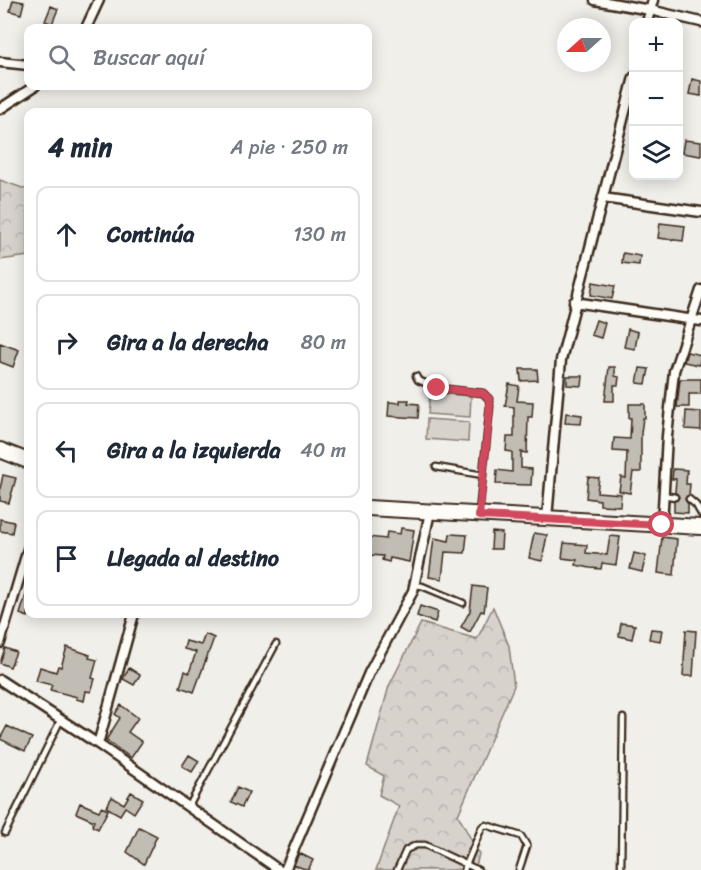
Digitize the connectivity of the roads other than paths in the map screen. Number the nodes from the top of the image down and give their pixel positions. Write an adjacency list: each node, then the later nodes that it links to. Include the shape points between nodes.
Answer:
1 (99, 0): 7 (street)
2 (595, 0): 4 (street)
3 (653, 0): 4 (street)
4 (650, 10): 5 (street); 6 (street)
5 (648, 18)
6 (701, 22)
7 (88, 24)
8 (0, 62): 9 (street)
9 (24, 65)
10 (29, 90): 12 (street)
11 (629, 93): 13 (street)
12 (0, 109)
13 (603, 198): 14 (street); 16 (street)
14 (701, 212)
15 (701, 290): 17 (street)
16 (574, 302): 17 (street); 31 (street, via 561,360)
17 (690, 319): 18 (street); 24 (street, via 674,371)
18 (701, 321)
19 (416, 376): 23 (lane, via 418,381 437,388 483,393 489,399)
20 (0, 450): 21 (main road)
21 (24, 459)
22 (436, 467): 23 (lane)
23 (483, 475): 30 (lane)
24 (663, 495): 25 (lane); 32 (street)
25 (675, 497)
26 (689, 499): 29 (lane)
27 (372, 508): 28 (main road)
28 (430, 512): 30 (main road); 35 (street)
29 (701, 513)
30 (479, 516): 31 (main road)
31 (547, 519): 32 (main road)
32 (662, 525): 33 (main road)
33 (701, 527)
34 (24, 562): 38 (street)
35 (415, 585): 36 (lane); 48 (street, via 369,673)
36 (463, 603)
37 (133, 618): 43 (street)
38 (0, 643)
39 (276, 644): 44 (lane)
40 (0, 680): 42 (street)
41 (623, 718): 52 (lane)
42 (61, 719): 43 (street); 45 (lane)
43 (98, 744): 44 (street)
44 (188, 808): 47 (street)
45 (5, 833)
46 (465, 868): 49 (lane, via 425,845 416,845 406,850); 50 (lane); 51 (lane, via 478,833 486,825 521,836 525,841)
47 (279, 870)
48 (285, 870)
49 (397, 870)
50 (478, 870)
51 (519, 870)
52 (621, 870)

